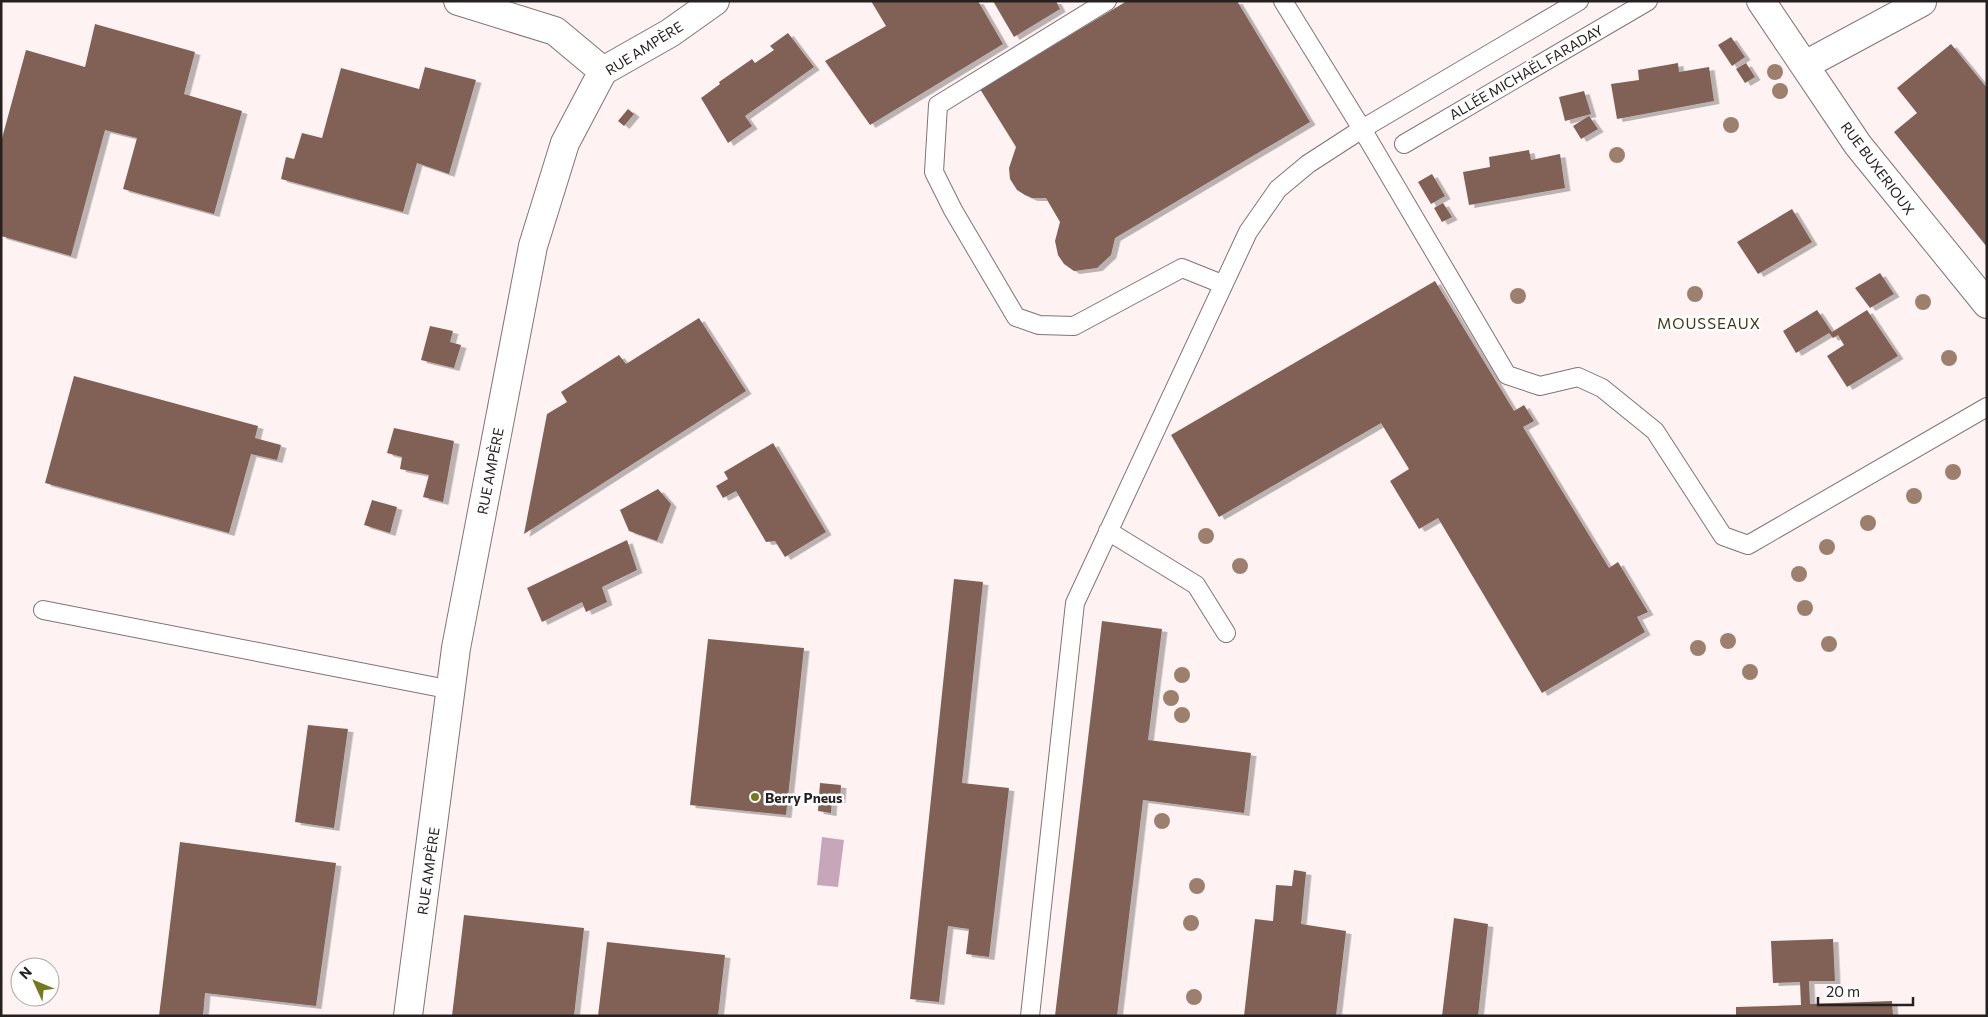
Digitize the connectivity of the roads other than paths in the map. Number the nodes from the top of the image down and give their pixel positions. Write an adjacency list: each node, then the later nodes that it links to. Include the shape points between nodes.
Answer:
1 (458, 1): 10 (street, via 554,31)
2 (715, 1): 10 (street, RUE AMPÈRE, via 670,33)
3 (1107, 1): 13 (lane, via 938,105 934,172 952,210 1016,317 1039,325 1074,326 1182,268)
4 (1283, 1): 11 (lane)
5 (1579, 1): 11 (lane)
6 (1648, 1): 12 (lane, ALLÉE MICHAËL FARADAY)
7 (1761, 1): 9 (street, RUE BUXERIOUX)
8 (1923, 2): 9 (street)
9 (1806, 64): 14 (street, RUE BUXERIOUX, via 1858,145)
10 (603, 71): 19 (street, RUE AMPÈRE, via 565,143 533,246 456,648)
11 (1362, 129): 13 (lane, via 1308,164 1278,189 1248,232); 15 (lane, via 1507,375 1540,386 1578,377 1602,388 1655,431 1723,536 1748,545)
12 (1404, 144)
13 (1222, 284): 16 (lane)
14 (1987, 304)
15 (1987, 407)
16 (1108, 531): 18 (lane, via 1196,585); 21 (lane, via 1075,603)
17 (43, 610): 19 (lane)
18 (1226, 633)
19 (452, 690): 20 (street, RUE AMPÈRE)
20 (408, 1016)
21 (1030, 1016)

